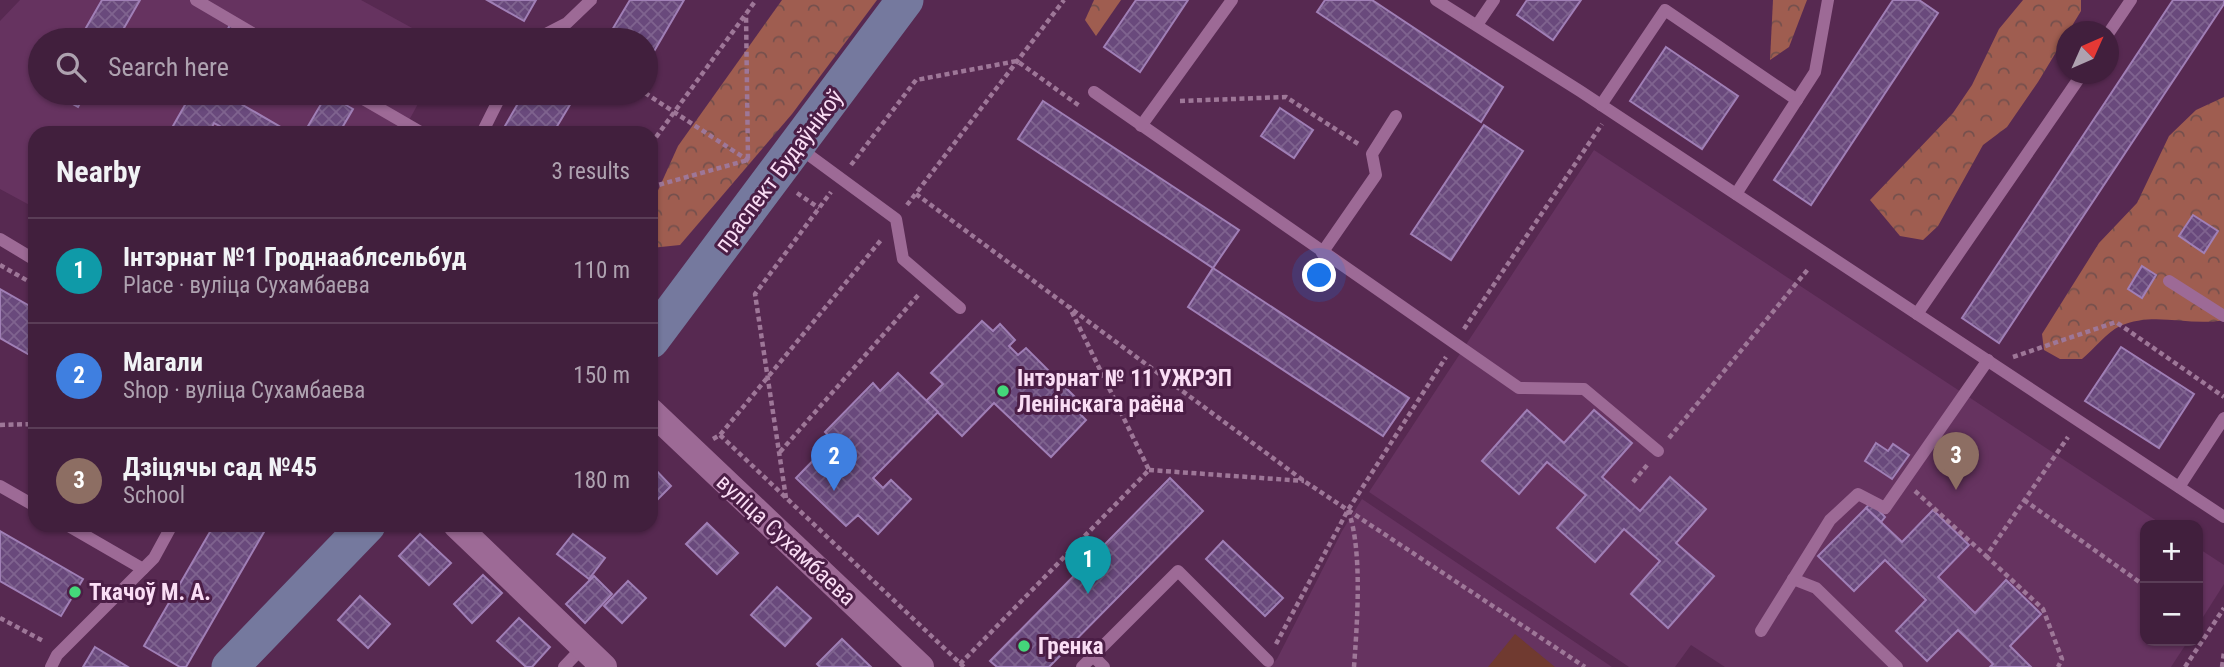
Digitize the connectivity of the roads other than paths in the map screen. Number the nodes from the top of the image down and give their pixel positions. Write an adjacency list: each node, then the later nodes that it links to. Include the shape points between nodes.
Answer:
1 (196, 0): 11 (lane)
2 (591, 0): 12 (lane)
3 (905, 0): 23 (street, праспект Будаўнікоў)
4 (1232, 0): 22 (lane)
5 (1436, 0): 10 (lane)
6 (1494, 0): 10 (lane)
7 (1828, 0): 15 (lane, via 1815,72)
8 (2131, 0): 9 (lane)
9 (2117, 21)
10 (1477, 25): 18 (lane)
11 (244, 28)
12 (557, 28)
13 (2074, 84): 30 (lane)
14 (1094, 92): 22 (lane)
15 (1797, 100): 18 (lane, via 1665,10); 24 (lane)
16 (374, 105): 20 (lane)
17 (496, 105): 21 (lane)
18 (1606, 108): 24 (lane)
19 (1396, 116): 26 (lane, via 1373,154 1377,175)
20 (410, 126)
21 (486, 126)
22 (1141, 126): 26 (lane)
23 (797, 147): 29 (lane, via 896,219 903,259); 32 (street, праспект Будаўнікоў, via 761,169)
24 (1736, 194): 30 (lane)
25 (0, 239): 27 (lane)
26 (1322, 253): 36 (lane, via 1519,388 1584,389)
27 (28, 256)
28 (2169, 281): 31 (lane)
29 (960, 308)
30 (1917, 314): 33 (lane)
31 (2224, 316)
32 (658, 330)
33 (1988, 360): 38 (lane); 46 (lane, via 1885,508 1858,494 1830,520)
34 (658, 418): 55 (street, вуліца Сухамбаева)
35 (2224, 418): 38 (lane)
36 (1658, 451)
37 (0, 486): 39 (lane)
38 (2179, 487): 40 (lane)
39 (28, 502)
40 (2224, 517)
41 (79, 532): 45 (lane)
42 (168, 532): 45 (lane)
43 (360, 532): 52 (street)
44 (463, 532): 48 (street)
45 (143, 569): 51 (lane, via 61,651)
46 (1793, 579): 47 (lane); 58 (lane, via 1816,588)
47 (1761, 631)
48 (583, 647): 53 (lane); 54 (street)
49 (1093, 656): 50 (lane, via 1178,571); 56 (lane); 57 (lane)
50 (1268, 661)
51 (51, 667)
52 (230, 667)
53 (564, 667)
54 (604, 667)
55 (921, 667)
56 (1082, 667)
57 (1104, 667)
58 (1897, 667)

